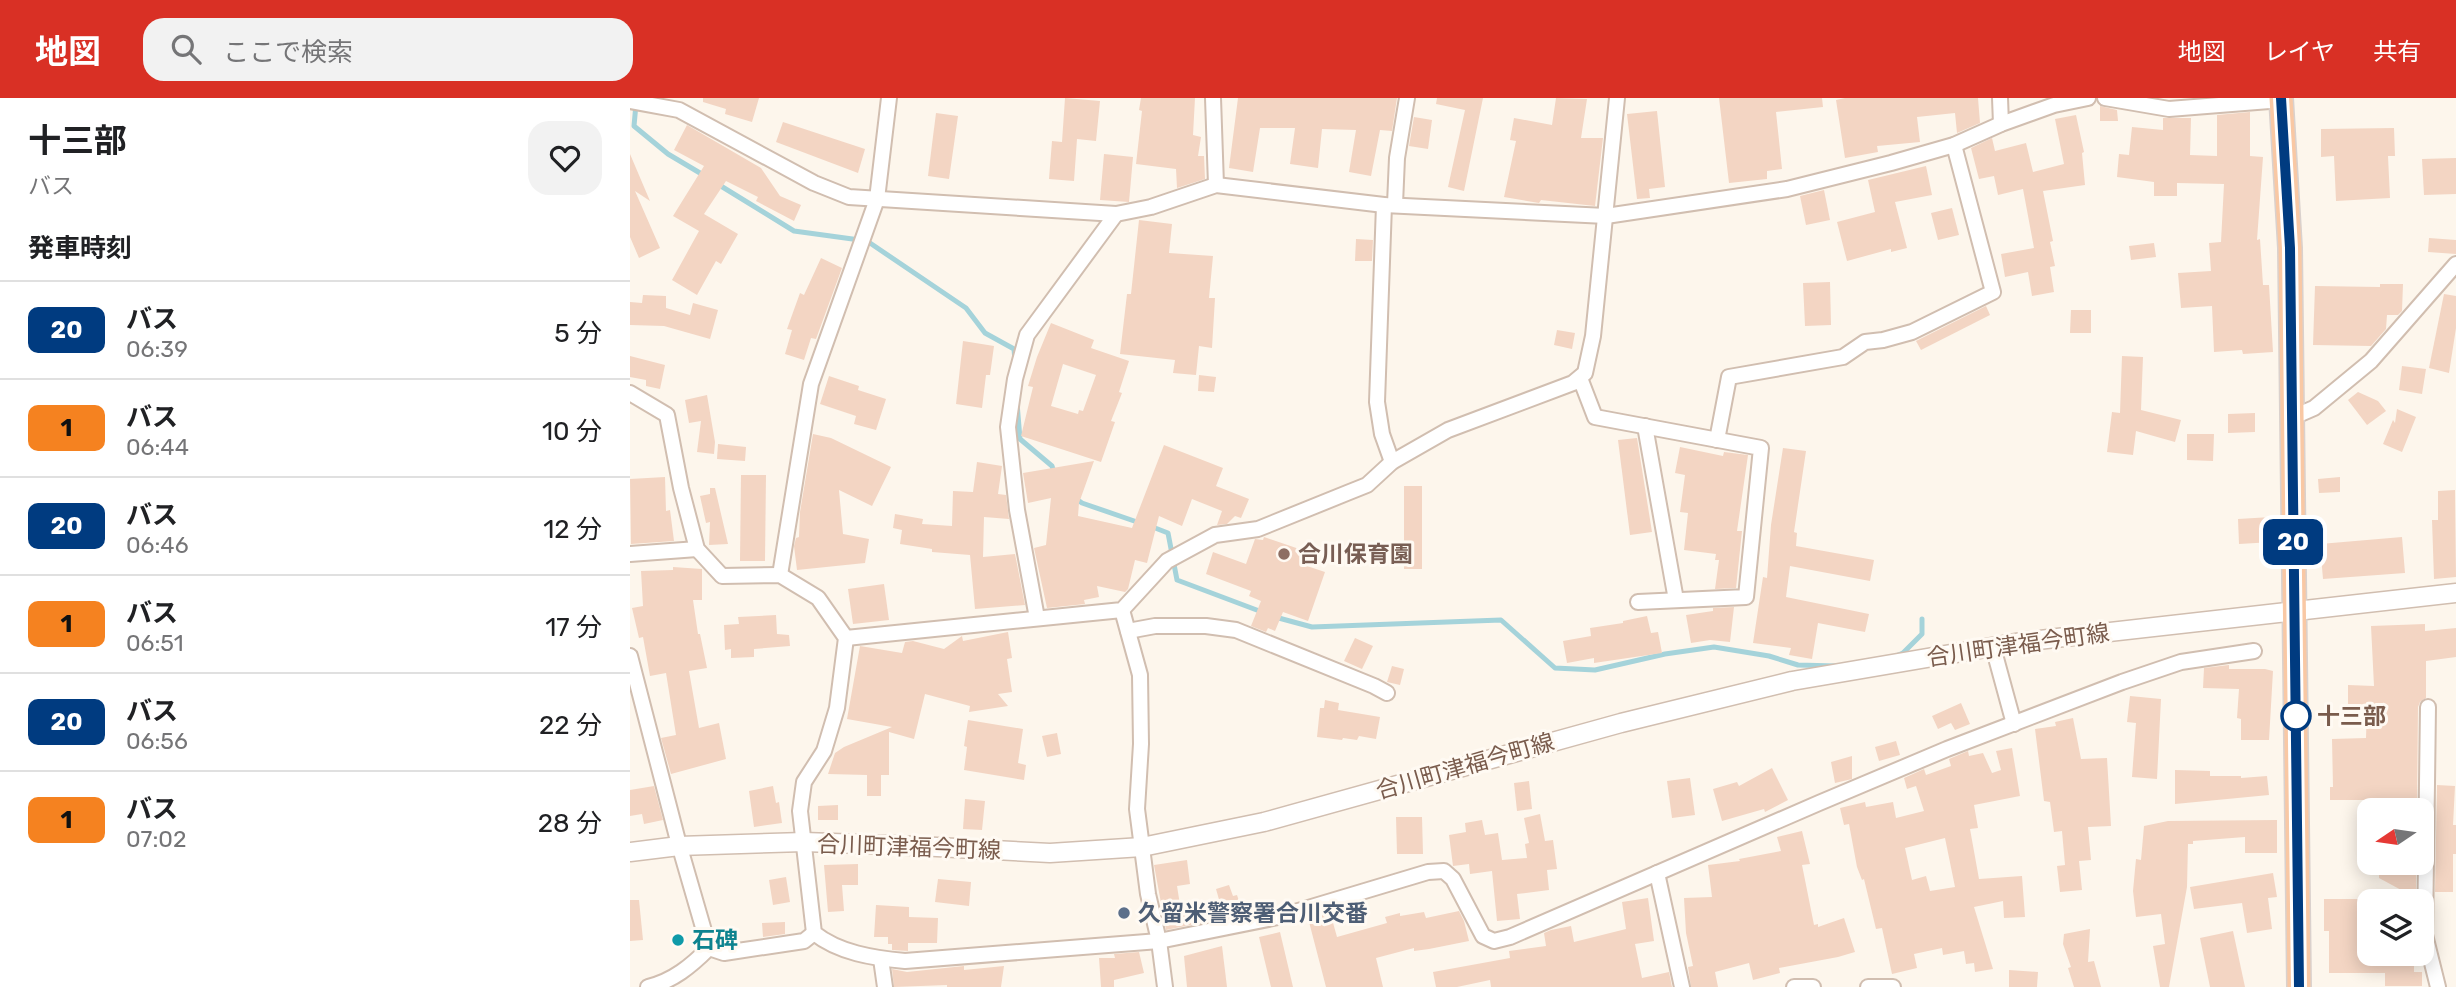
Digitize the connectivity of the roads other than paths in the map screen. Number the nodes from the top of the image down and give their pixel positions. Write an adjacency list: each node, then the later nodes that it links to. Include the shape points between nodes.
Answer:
1 (889, 98): 14 (street)
2 (1213, 98): 13 (street)
3 (1406, 98): 15 (street)
4 (1617, 98): 17 (street)
5 (2000, 98): 11 (street)
6 (2088, 98): 11 (street, via 2054,104)
7 (2105, 98): 8 (street, via 2169,109)
8 (2282, 99): 21 (highway, via 2290,248)
9 (630, 101): 10 (street)
10 (655, 101): 14 (street, via 814,183 849,197)
11 (2001, 124): 12 (street)
12 (1954, 145): 17 (street, via 1787,188); 23 (street, via 1993,292 1912,331 1865,342 1843,357 1729,377)
13 (1216, 185): 15 (street); 16 (street)
14 (877, 199): 16 (street); 27 (street, via 811,384)
15 (1389, 204): 17 (street); 24 (street, via 1377,401)
16 (1116, 214): 33 (street, via 1027,335 1015,379 1008,427 1017,510)
17 (1606, 216): 19 (street, via 1593,336 1586,373)
18 (2456, 264): 21 (street, via 2371,360 2314,408)
19 (1580, 377): 22 (street, via 1595,417); 24 (street, via 1448,430)
20 (630, 393): 25 (street, via 667,415)
21 (2291, 418): 32 (highway)
22 (1645, 426): 23 (street); 29 (street)
23 (1717, 440): 29 (street, via 1761,448 1746,597)
24 (1392, 462): 31 (street, via 1367,485 1258,528 1215,535 1179,554)
25 (697, 549): 26 (street); 27 (street, via 722,576)
26 (630, 554)
27 (780, 575): 35 (street, via 818,598)
28 (2456, 593): 32 (street, 合川町津福今町線)
29 (1676, 600): 30 (street)
30 (1638, 602)
31 (1122, 610): 33 (street); 34 (street)
32 (2295, 610): 36 (street, 合川町津福今町線); 60 (highway)
33 (1037, 618): 35 (street)
34 (1128, 631): 39 (street, via 1155,626 1236,629); 44 (street, via 1140,676 1137,809)
35 (846, 638): 42 (street, via 837,708 824,751 804,782 800,811)
36 (1993, 647): 41 (street); 44 (street, 合川町津福今町線, via 1792,681 1621,723 1264,822)
37 (2254, 651): 41 (street, via 2181,662)
38 (630, 656): 43 (street)
39 (1387, 693)
40 (2428, 707): 61 (street, via 2425,935)
41 (2014, 724): 46 (street)
42 (804, 842): 43 (street, 合川町津福今町線); 44 (street, 合川町津福今町線, via 1050,853); 47 (street)
43 (679, 846): 45 (street, 合川町津福今町線); 49 (street)
44 (1142, 847): 48 (street)
45 (630, 852)
46 (1657, 873): 48 (street, via 1494,941 1483,936 1453,879 1444,871 1278,917); 54 (street)
47 (814, 933): 49 (street, via 804,941 724,953); 50 (street, via 830,946)
48 (1159, 941): 50 (street, via 905,961); 53 (street)
49 (709, 948): 51 (street, via 687,970)
50 (881, 958): 52 (street)
51 (648, 987)
52 (885, 987)
53 (1165, 987)
54 (1682, 987)
55 (1794, 987): 56 (street)
56 (1813, 987)
57 (1868, 987): 58 (street)
58 (1885, 987): 59 (street)
59 (1894, 987)
60 (2299, 987)
61 (2438, 987)

